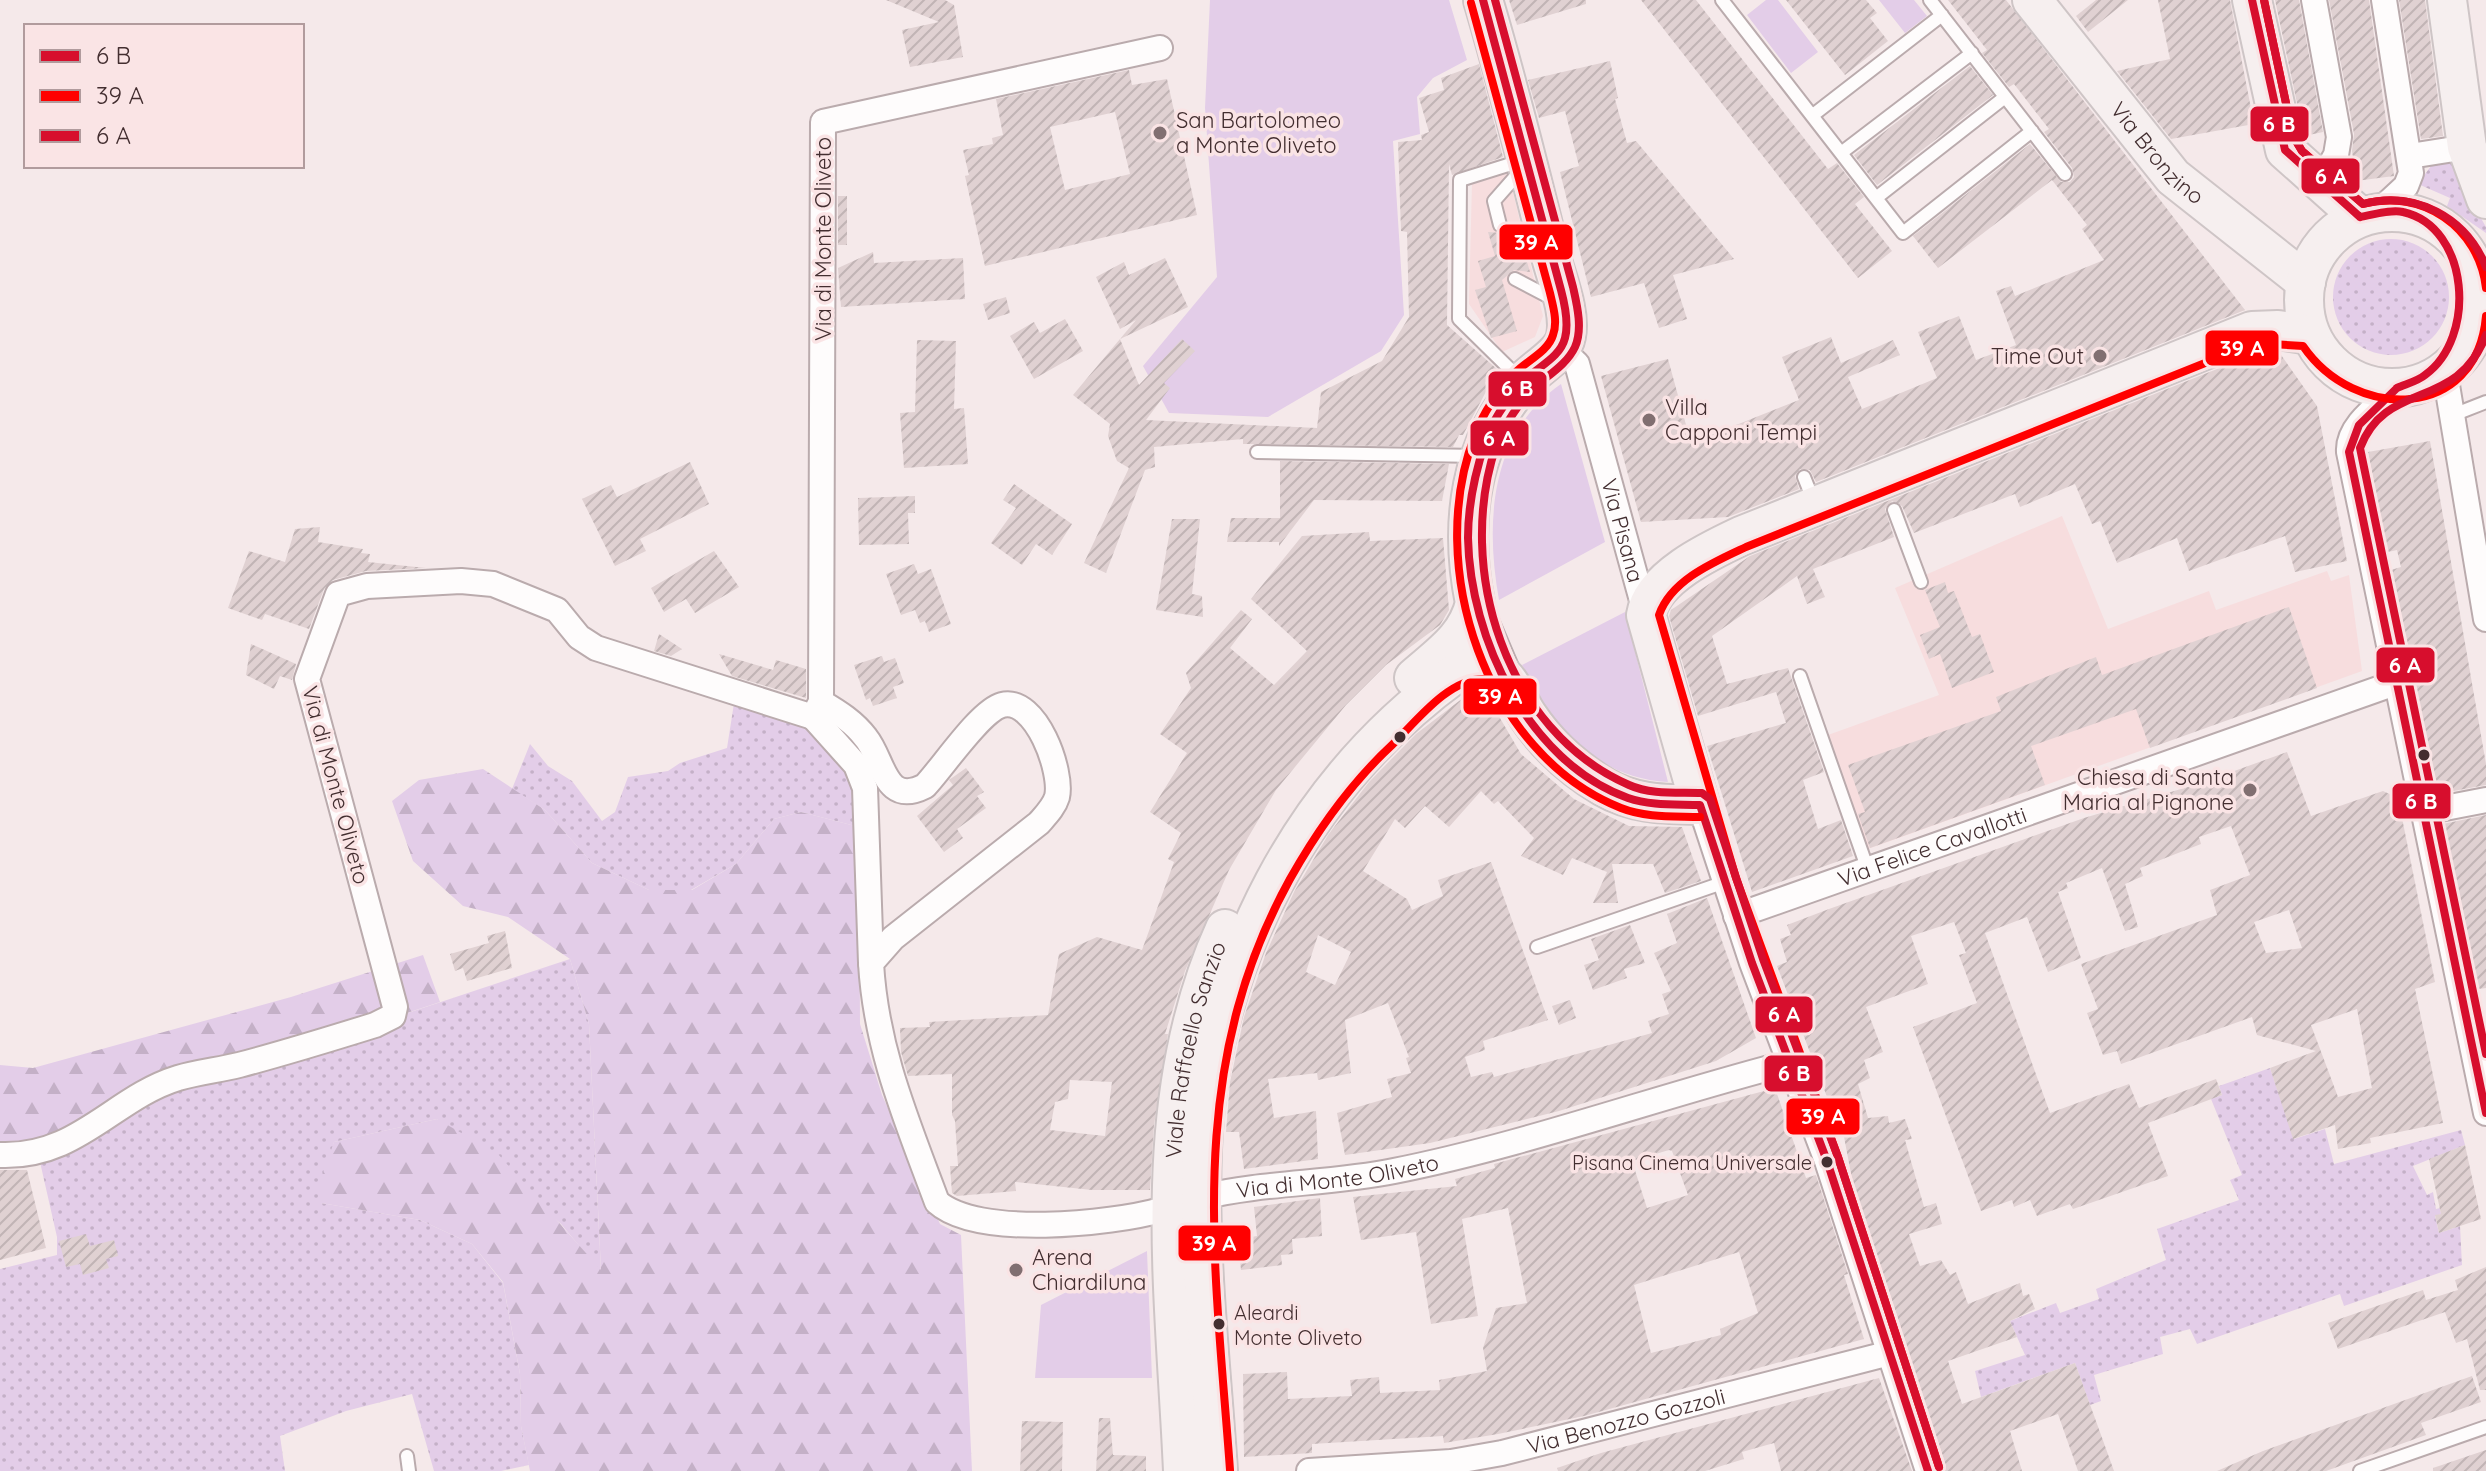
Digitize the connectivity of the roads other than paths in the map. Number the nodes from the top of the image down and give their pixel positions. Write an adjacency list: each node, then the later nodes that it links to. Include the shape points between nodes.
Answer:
1 (1483, 0): 18 (main road)
2 (1722, 0): 13 (lane)
3 (1930, 0): 9 (lane)
4 (2032, 0): 27 (main road, Via Bronzino, via 2173,177)
5 (2252, 0): 20 (main road, via 2285,150)
6 (2314, 0): 20 (street, via 2339,137 2336,155)
7 (2384, 0): 17 (street)
8 (2447, 0): 15 (main road)
9 (1942, 15): 11 (lane); 13 (lane)
10 (1160, 48): 47 (street, Via di Monte Oliveto, via 823,122)
11 (1972, 53): 12 (lane); 16 (lane)
12 (2005, 97): 14 (lane); 21 (lane)
13 (1813, 115): 16 (lane)
14 (2032, 131): 19 (lane); 21 (lane, via 1903,233)
15 (2467, 147): 17 (street); 22 (main road)
16 (1841, 153): 21 (lane)
17 (2410, 156): 23 (street, via 2410,180)
18 (1528, 161): 24 (lane, via 1494,201); 28 (main road); 33 (lane, via 1460,180 1459,319)
19 (2065, 174)
20 (2320, 183): 23 (main road)
21 (1876, 198)
22 (2486, 199)
23 (2369, 214): 25 (main road, via 2404,212 2431,222); 27 (main road, via 2326,242)
24 (1500, 225)
25 (2477, 257): 30 (main road)
26 (1515, 279): 28 (lane)
27 (2306, 282): 29 (main road)
28 (1563, 305): 31 (main road, via 1566,334)
29 (2310, 335): 34 (main road, via 2330,363 2348,376 2374,388); 39 (main road, via 2252,331)
30 (2478, 337): 32 (main road)
31 (1560, 348): 33 (main road); 42 (street, Via Pisana, via 1577,364)
32 (2445, 373): 34 (main road); 36 (street)
33 (1523, 382): 38 (main road)
34 (2397, 388): 46 (street, via 2363,421 2348,447)
35 (2486, 402): 36 (lane)
36 (2453, 415): 43 (street)
37 (1257, 452): 38 (lane)
38 (1480, 456): 41 (main road, via 1467,518)
39 (1888, 495): 40 (lane); 42 (main road, via 1809,491 1710,552 1653,596)
40 (1921, 582)
41 (1475, 603): 45 (street); 59 (main road, Viale Raffaello Sanzio, via 1463,634 1375,713 1327,765 1267,846 1239,898 1208,968 1185,1041 1177,1091)
42 (1646, 615): 49 (main road, Via Pisana)
43 (2486, 619)
44 (1800, 676): 51 (lane)
45 (1508, 680): 49 (main road, via 1542,734 1587,776 1639,802); 59 (main road, Viale Raffaello Sanzio, via 1478,665 1435,689 1354,766 1291,851 1258,915 1224,1003)
46 (2398, 682): 50 (street); 51 (street, Via Felice Cavallotti)
47 (817, 710): 55 (street, Via di Monte Oliveto, via 856,765 865,788); 55 (street, Via di Monte Oliveto, via 844,716 869,740 884,774 910,792 925,786 991,711 1007,704 1033,720 1058,777 1056,798 1039,823 893,938); 58 (street, Via di Monte Oliveto, via 596,648 557,610 493,584 367,586 338,594 307,679 395,1007 393,1016 238,1065 179,1077 72,1139)
48 (2486, 800): 50 (street)
49 (1700, 805): 52 (street, Via Pisana)
50 (2424, 812): 57 (street)
51 (1868, 870): 53 (street, Via Felice Cavallotti)
52 (1725, 882): 53 (street, Via Pisana); 54 (lane)
53 (1736, 916): 56 (street, Via Pisana)
54 (1537, 947)
55 (871, 963): 59 (street, Via di Monte Oliveto, via 884,1059 937,1202 949,1213 971,1220 1083,1224)
56 (1792, 1062): 59 (street, Via di Monte Oliveto, via 1392,1172); 60 (street, Via Pisana)
57 (2486, 1113)
58 (0, 1155)
59 (1187, 1202): 64 (main road); 65 (main road)
60 (1890, 1353): 66 (street, Via Benozzo Gozzoli, via 1502,1453 1451,1462); 67 (street, Via Pisana)
61 (2486, 1427): 68 (lane)
62 (407, 1456): 63 (lane)
63 (409, 1471)
64 (1183, 1471)
65 (1218, 1471)
66 (1309, 1471)
67 (1928, 1471)
68 (2360, 1471)

